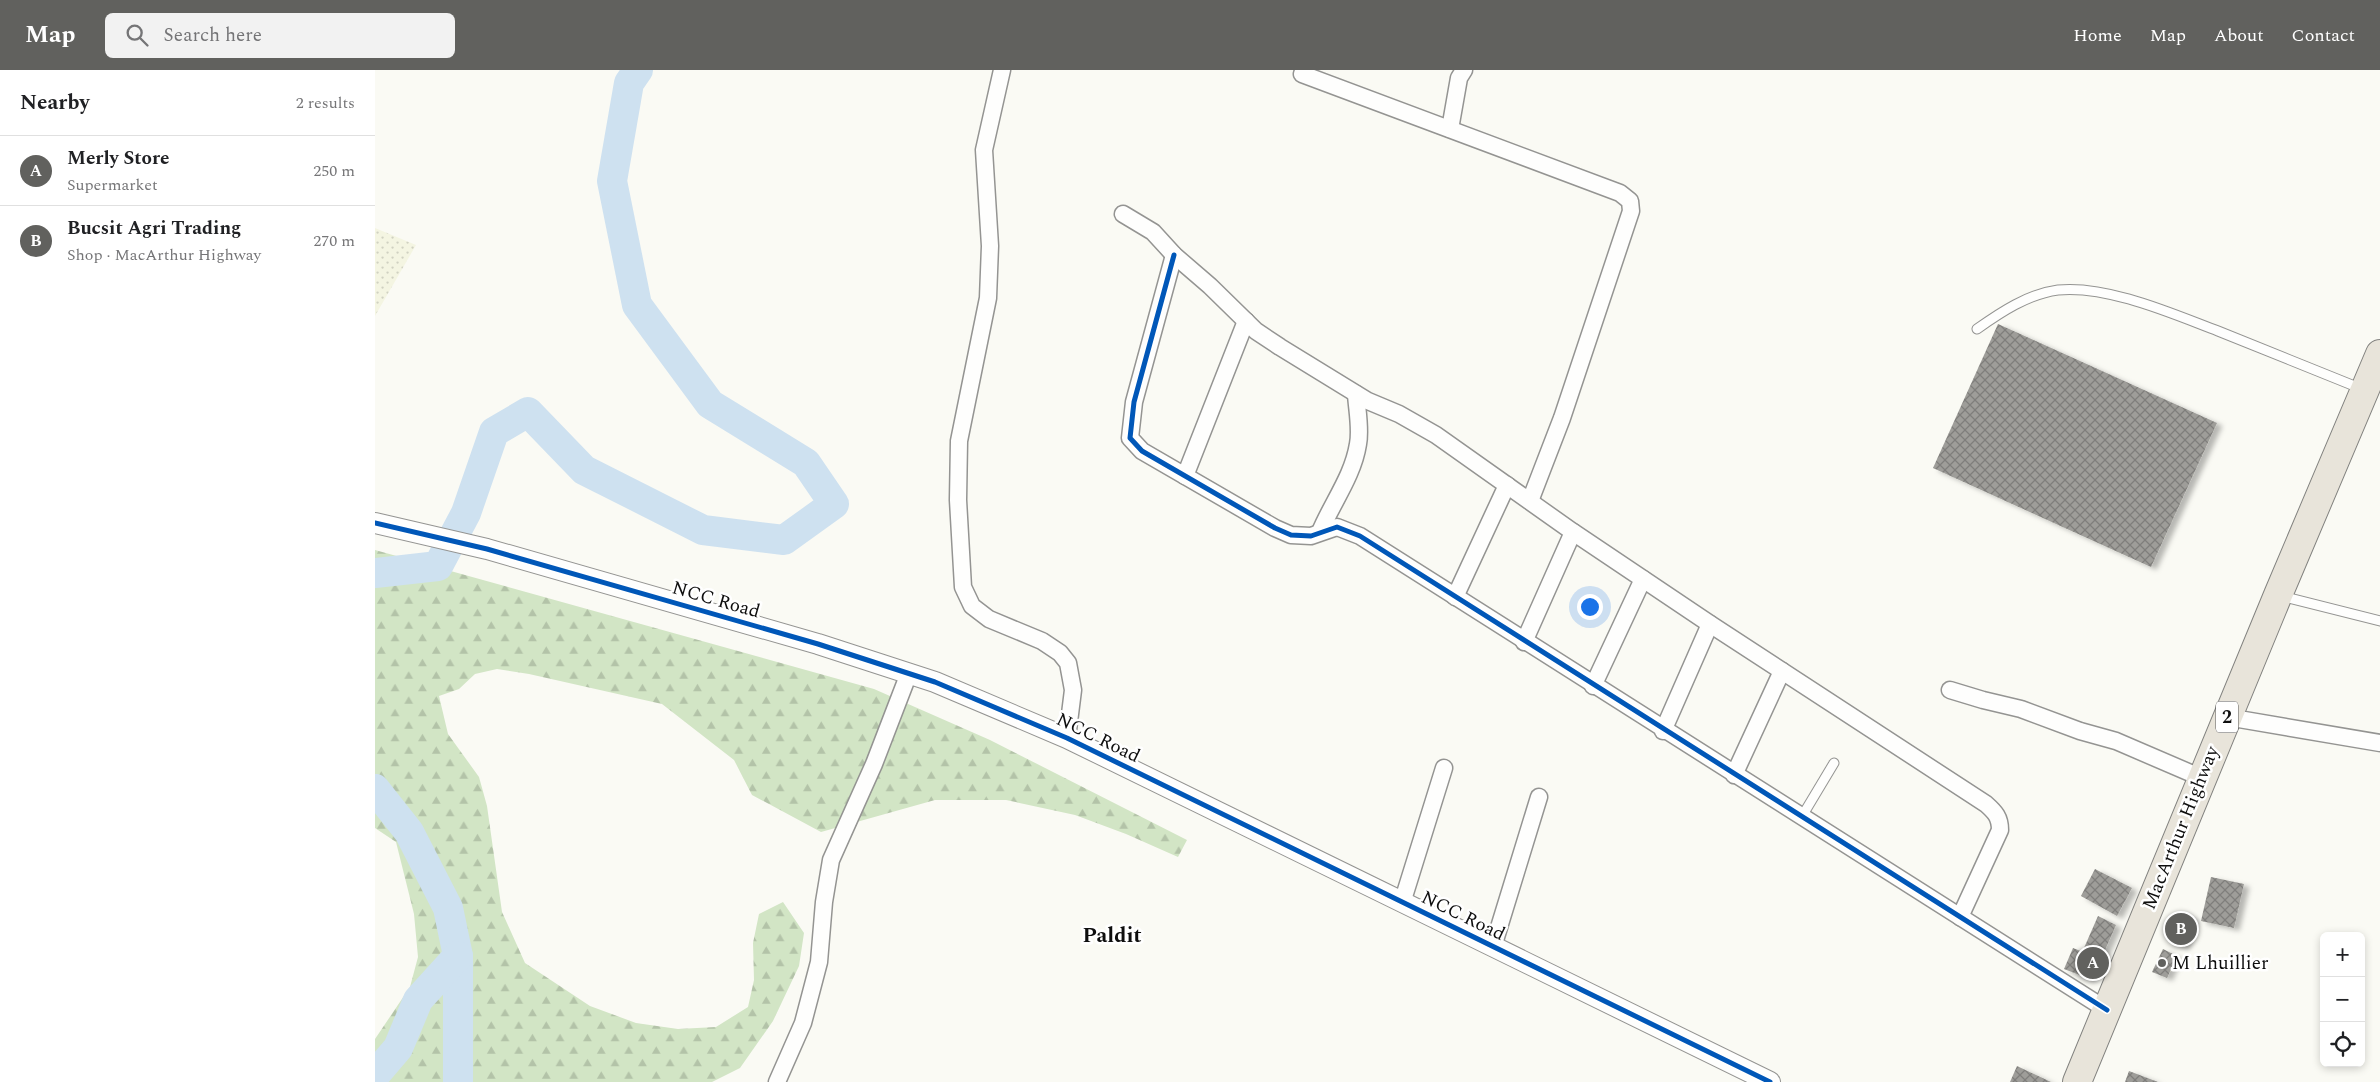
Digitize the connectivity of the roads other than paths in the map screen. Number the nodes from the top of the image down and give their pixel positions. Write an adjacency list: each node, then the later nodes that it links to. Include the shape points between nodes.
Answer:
1 (1002, 70): 30 (street, via 984,150 990,246 988,298 959,441 958,500 963,587 972,606 989,619 1042,641 1068,663 1073,690)
2 (1463, 70): 4 (street)
3 (1302, 74): 4 (street)
4 (1450, 130): 14 (street, via 1620,193 1630,201 1631,211 1562,418)
5 (1123, 214): 6 (street, via 1153,232)
6 (1174, 255): 7 (street); 12 (street, via 1134,402 1130,438 1142,451)
7 (1246, 321): 11 (street, via 1280,347); 12 (street)
8 (1977, 329): 10 (lane, via 2001,312 2036,295 2059,290 2099,293 2144,303)
9 (2380, 354): 10 (highway, MacArthur Highway / 2)
10 (2365, 390): 19 (highway, MacArthur Highway / 2)
11 (1356, 394): 13 (street, via 1436,435); 16 (street, via 1359,443 1351,470)
12 (1185, 476): 16 (street, via 1291,535 1311,536)
13 (1507, 485): 14 (street); 20 (street)
14 (1530, 501): 17 (street)
15 (381, 525): 25 (street, NCC Road, via 487,549)
16 (1320, 532): 20 (street, via 1337,527 1347,530)
17 (1573, 532): 18 (street); 23 (street)
18 (1643, 579): 22 (street); 26 (street)
19 (2278, 595): 21 (lane); 28 (highway, MacArthur Highway / 2)
20 (1455, 597): 23 (street)
21 (2380, 621)
22 (1711, 624): 24 (street); 29 (street)
23 (1524, 642): 26 (street)
24 (1782, 671): 34 (street); 39 (street, via 1995,812 2000,820 1999,837)
25 (909, 672): 30 (street, NCC Road); 42 (street, via 874,764 831,860 819,962 803,1023)
26 (1593, 686): 29 (street)
27 (1950, 690): 35 (street, via 2116,740)
28 (2227, 717): 31 (street); 35 (highway, MacArthur Highway / 2)
29 (1663, 730): 34 (street)
30 (1067, 738): 38 (street, NCC Road)
31 (2380, 743)
32 (1834, 763): 37 (lane)
33 (1443, 768): 38 (street)
34 (1734, 775): 37 (street)
35 (2202, 778): 41 (highway, MacArthur Highway / 2)
36 (1539, 797): 40 (street)
37 (1801, 818): 39 (street)
38 (1402, 902): 40 (street, NCC Road)
39 (1960, 917): 41 (street)
40 (1493, 947): 43 (street, NCC Road)
41 (2107, 1010): 44 (highway, MacArthur Highway / 2)
42 (777, 1082)
43 (1769, 1082)
44 (2077, 1082)

